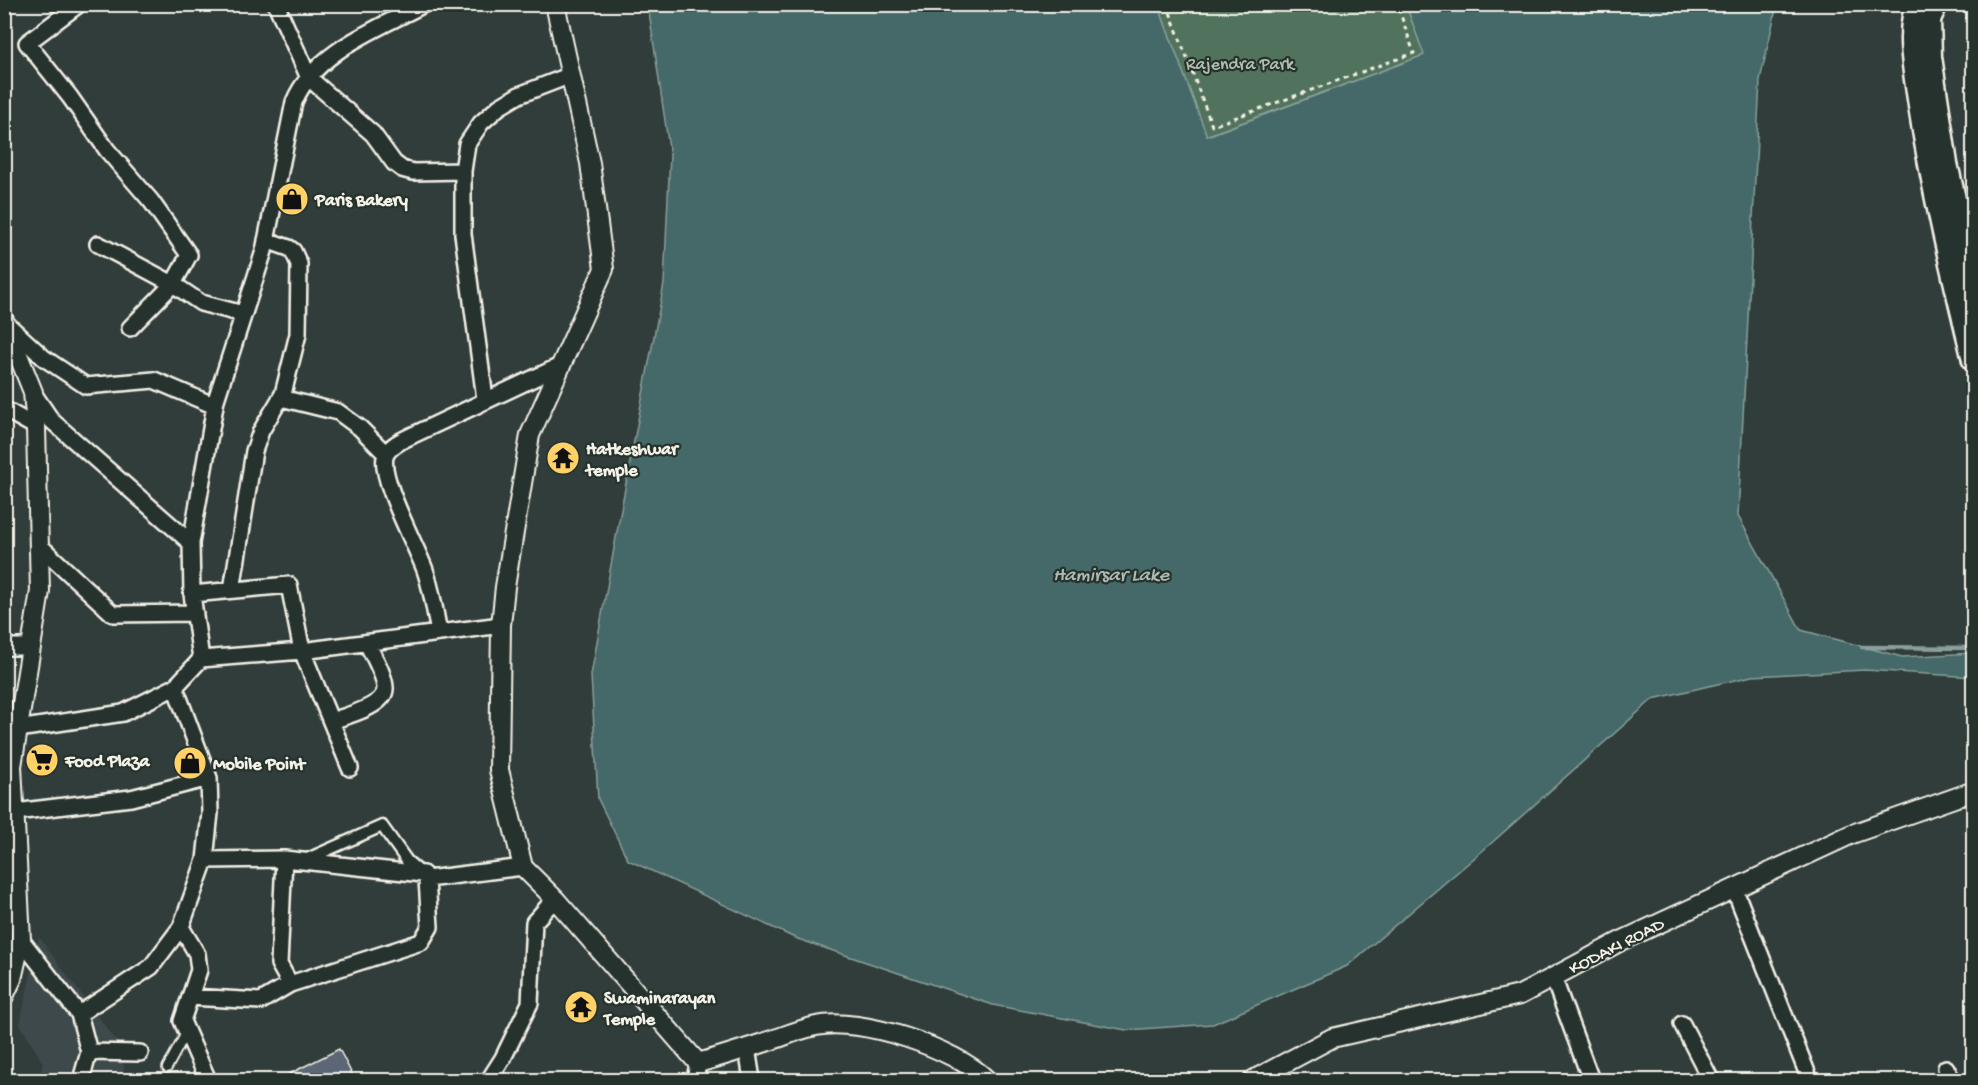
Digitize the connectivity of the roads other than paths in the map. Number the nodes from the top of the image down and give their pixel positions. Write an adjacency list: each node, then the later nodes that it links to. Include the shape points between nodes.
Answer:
1 (79, 4): 12 (street, via 27,43 189,255)
2 (276, 4): 8 (street)
3 (424, 4): 8 (street, via 346,45)
4 (555, 4): 7 (street)
5 (1918, 4): 17 (main road, via 1913,15 1913,58 1929,167)
6 (1936, 4): 13 (main road, via 1929,19 1930,57 1946,164)
7 (571, 75): 9 (street, via 499,107 481,123 467,144); 18 (street, via 590,163 604,269)
8 (309, 78): 9 (street, via 373,134 387,156 402,169); 10 (street, via 294,102)
9 (463, 171): 21 (street, via 463,234)
10 (266, 240): 14 (street); 20 (street, via 289,248 299,264 298,334)
11 (98, 243): 12 (street)
12 (173, 284): 14 (street, via 201,303); 16 (street)
13 (1974, 286)
14 (243, 314): 22 (street)
15 (6, 322): 19 (street); 22 (street, via 44,358 86,386 154,380)
16 (130, 328)
17 (1974, 360)
18 (562, 365): 21 (street); 31 (street, via 530,435)
19 (33, 392): 24 (street); 26 (street, via 52,421)
20 (281, 398): 25 (street, via 338,412); 28 (street, via 254,451)
21 (485, 399): 25 (street, via 393,446)
22 (215, 406): 26 (street)
23 (4, 409): 24 (street)
24 (36, 427): 27 (street)
25 (386, 454): 32 (street, via 385,473 424,568)
26 (191, 543): 29 (street)
27 (39, 545): 30 (street, via 113,614); 35 (street, via 40,591)
28 (232, 591): 29 (street); 36 (street, via 289,585)
29 (192, 594): 30 (street)
30 (195, 613): 37 (street)
31 (501, 625): 32 (street); 51 (street, via 499,770)
32 (439, 633): 33 (street)
33 (367, 643): 36 (street); 39 (street, via 384,684 384,695 369,707)
34 (4, 647): 35 (street)
35 (31, 647): 40 (street)
36 (303, 651): 37 (street); 39 (street)
37 (201, 658): 38 (street)
38 (175, 687): 40 (street, via 123,713); 43 (street)
39 (331, 721): 42 (street)
40 (18, 729): 41 (street)
41 (10, 750): 46 (street)
42 (351, 768)
43 (209, 778): 46 (street, via 132,798); 49 (street)
44 (1974, 783): 47 (street)
45 (1974, 791): 47 (street, KODAKI ROAD)
46 (15, 812): 54 (street)
47 (1852, 834): 53 (street, KODAKI ROAD)
48 (284, 859): 49 (street); 50 (street); 60 (street, via 279,964)
49 (205, 860): 56 (street)
50 (302, 862): 52 (street); 52 (street, via 382,826 407,861)
51 (523, 867): 52 (street); 55 (street)
52 (425, 877): 60 (street, via 430,927 421,942)
53 (1734, 888): 58 (street, KODAKI ROAD); 79 (street)
54 (12, 896): 57 (street)
55 (555, 899): 70 (street); 73 (street, via 534,922 530,1003)
56 (181, 927): 62 (street, via 197,954 199,970); 63 (street, via 151,967)
57 (21, 940): 59 (street); 63 (street)
58 (1553, 977): 76 (street, KODAKI ROAD, via 1520,995 1332,1038); 77 (street)
59 (8, 978): 61 (street)
60 (290, 984): 62 (street, via 261,1001)
61 (4, 996)
62 (190, 998): 65 (street, via 182,1021)
63 (79, 1014): 67 (street)
64 (1682, 1024): 78 (street)
65 (187, 1032): 69 (lane); 72 (street)
66 (747, 1048): 70 (street); 74 (street); 75 (street, via 818,1025 855,1025 903,1036 947,1053)
67 (89, 1052): 68 (street); 71 (street)
68 (140, 1053)
69 (167, 1068)
70 (696, 1072)
71 (81, 1080)
72 (208, 1080)
73 (489, 1080)
74 (752, 1080)
75 (987, 1080)
76 (1254, 1080)
77 (1591, 1080)
78 (1711, 1080)
79 (1810, 1080)

